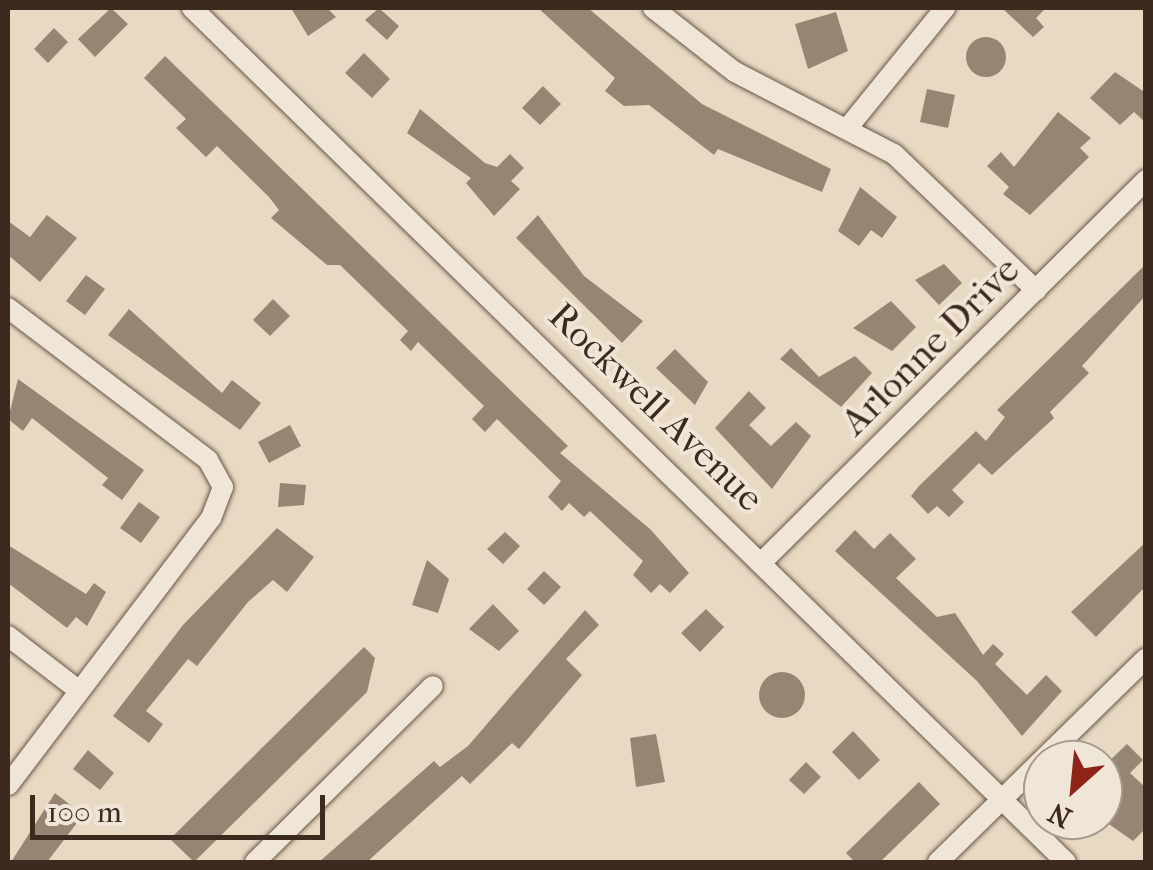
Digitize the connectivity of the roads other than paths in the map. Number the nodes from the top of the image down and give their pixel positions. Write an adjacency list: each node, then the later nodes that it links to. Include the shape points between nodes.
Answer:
1 (192, 8): 8 (street, Rockwell Avenue)
2 (652, 8): 4 (street, via 734,72)
3 (944, 8): 4 (street)
4 (850, 126): 6 (street, via 929,182)
5 (1146, 180): 6 (street, Arlonne Drive)
6 (1036, 290): 8 (street, Arlonne Drive)
7 (8, 308): 12 (street, via 208,460 222,487 211,518)
8 (764, 560): 14 (street, Rockwell Avenue)
9 (8, 636): 12 (street)
10 (1146, 658): 14 (street)
11 (433, 686): 15 (street)
12 (78, 690): 13 (street)
13 (8, 785)
14 (1002, 800): 16 (street); 17 (street, Rockwell Avenue)
15 (254, 862)
16 (938, 862)
17 (1066, 862)

